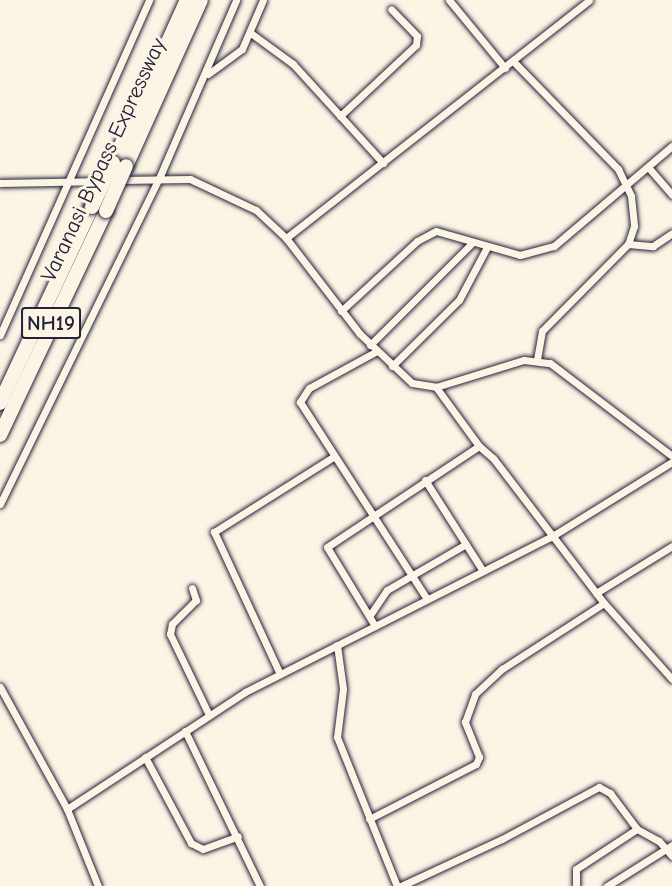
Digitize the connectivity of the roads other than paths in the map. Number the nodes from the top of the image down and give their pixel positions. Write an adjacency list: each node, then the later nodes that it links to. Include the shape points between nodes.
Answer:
1 (148, 0): 20 (street)
2 (187, 0): 16 (highway, Varanasi Bypass Expressway / NH19)
3 (201, 0): 16 (highway, Varanasi Bypass Expressway / NH19)
4 (236, 0): 12 (street)
5 (263, 0): 9 (street)
6 (449, 0): 11 (street)
7 (589, 0): 10 (street)
8 (391, 9): 13 (street, via 417,36 416,45)
9 (252, 34): 12 (street, via 233,58); 13 (street, via 293,64)
10 (513, 62): 11 (street); 21 (street, via 603,151)
11 (505, 68): 15 (street)
12 (208, 74): 18 (street)
13 (340, 116): 15 (street)
14 (672, 146): 17 (street)
15 (383, 163): 24 (street)
16 (120, 165): 35 (highway, Varanasi Bypass Expressway / NH19, bridge, via 92,207); 36 (highway, Varanasi Bypass Expressway / NH19, bridge, via 106,212)
17 (648, 166): 21 (street); 22 (street)
18 (160, 176): 20 (street); 24 (street, via 190,179 231,196 256,210); 42 (street)
19 (0, 183): 20 (street)
20 (65, 184): 29 (street)
21 (627, 185): 26 (street, via 634,226); 27 (street, via 554,246 520,255)
22 (672, 195)
23 (672, 233): 26 (street, via 653,246)
24 (286, 238): 28 (street)
25 (471, 244): 27 (street); 28 (street, via 447,233 428,234); 30 (street)
26 (628, 244): 32 (street, via 586,291 551,320 538,341)
27 (486, 249): 33 (street, via 459,300)
28 (340, 311): 30 (street)
29 (0, 335)
30 (370, 345): 31 (street)
31 (377, 351): 33 (street); 39 (street, via 309,388 299,398)
32 (537, 360): 34 (street, via 506,364); 38 (street, via 563,370)
33 (392, 366): 34 (street, via 412,382)
34 (436, 387): 37 (street)
35 (0, 403)
36 (0, 435)
37 (479, 447): 41 (street); 44 (street, via 493,458)
38 (672, 456)
39 (333, 457): 43 (street); 56 (street, via 214,532)
40 (672, 462): 44 (street)
41 (425, 480): 43 (street); 45 (street)
42 (0, 504)
43 (370, 515): 48 (street); 53 (street, via 333,539 327,550)
44 (551, 537): 47 (street); 50 (street)
45 (466, 544): 47 (street); 48 (street)
46 (672, 546): 50 (street)
47 (483, 571): 51 (street)
48 (412, 577): 51 (street); 53 (street, via 387,590)
49 (192, 588): 59 (street, via 196,600 172,624 170,634)
50 (596, 593): 52 (street)
51 (427, 599): 54 (street)
52 (604, 603): 57 (street); 63 (street, via 502,669 475,694 465,722 479,757 476,764)
53 (370, 615): 54 (street)
54 (375, 626): 55 (street)
55 (337, 645): 56 (street); 63 (street, via 342,689 337,737)
56 (280, 674): 59 (street)
57 (672, 679)
58 (0, 687): 62 (street)
59 (209, 715): 60 (street)
60 (185, 731): 61 (street); 65 (street)
61 (145, 757): 62 (street); 65 (street, via 191,843 203,849)
62 (67, 809): 68 (street)
63 (369, 819): 70 (street)
64 (637, 829): 66 (street); 70 (street, via 610,792 599,787); 71 (street, via 576,869)
65 (238, 836): 69 (street)
66 (669, 846): 67 (street); 72 (street)
67 (672, 856)
68 (98, 886)
69 (260, 886)
70 (399, 886)
71 (576, 886)
72 (607, 886)

